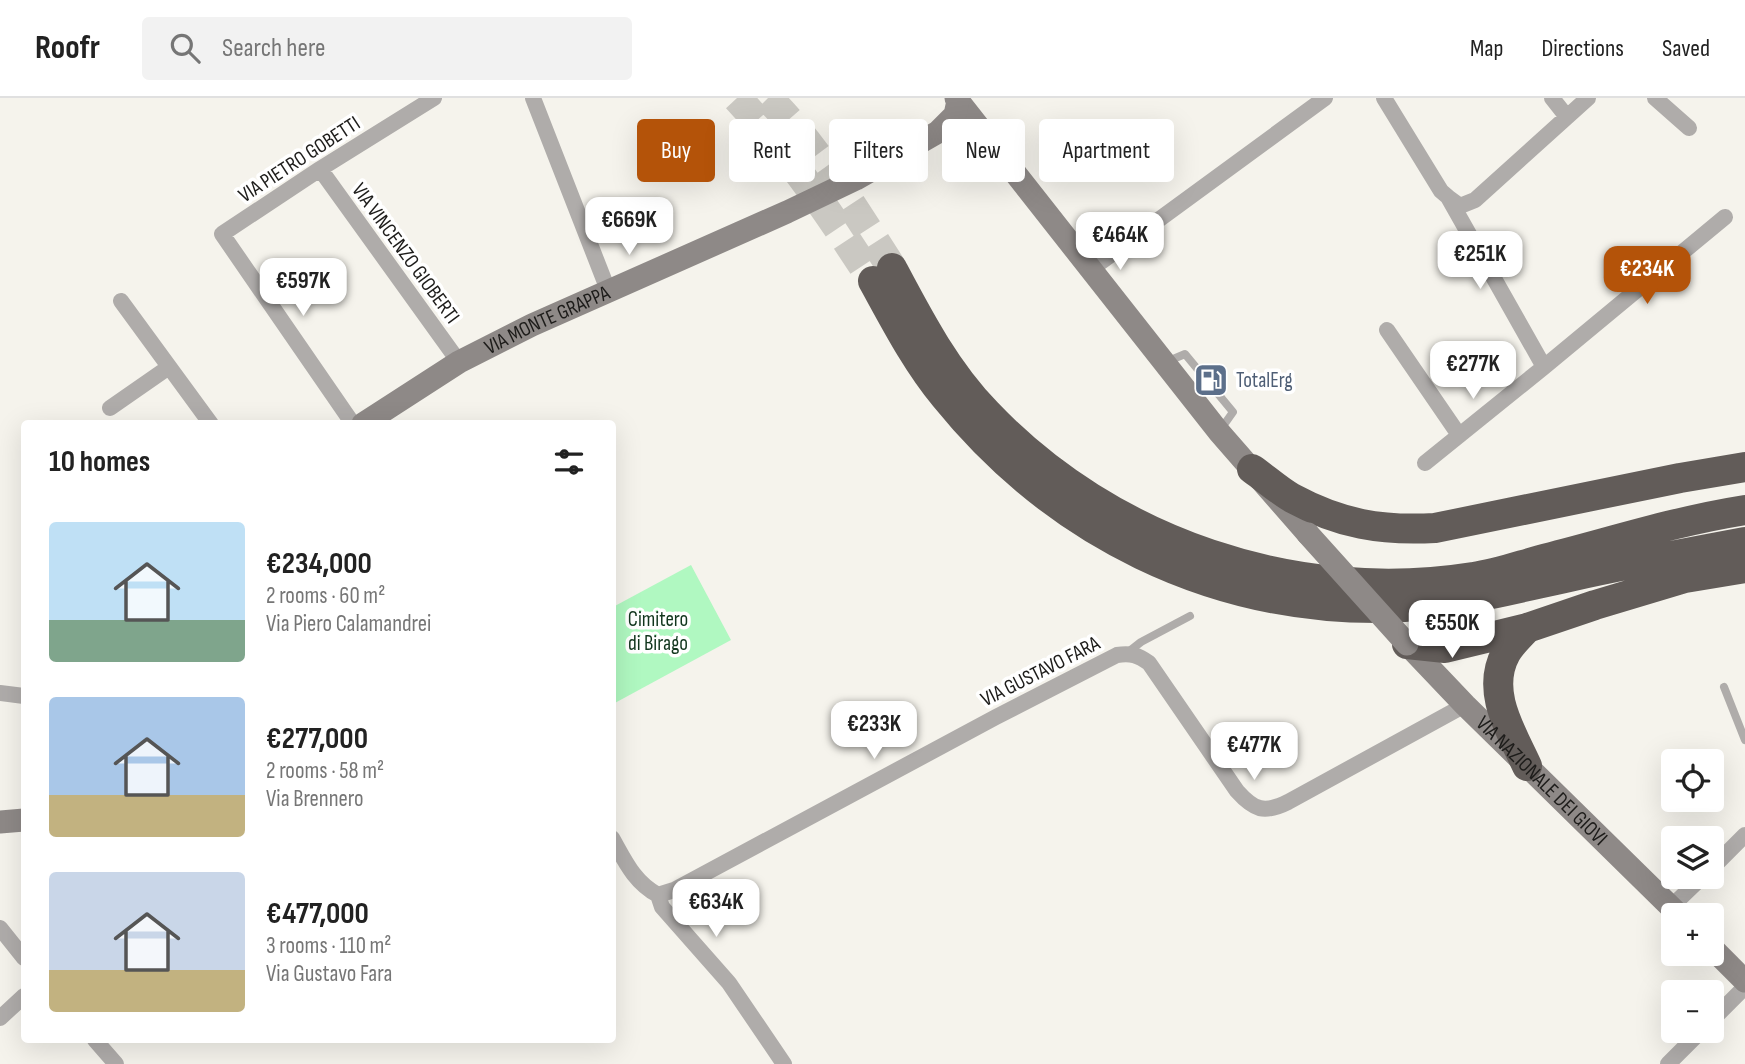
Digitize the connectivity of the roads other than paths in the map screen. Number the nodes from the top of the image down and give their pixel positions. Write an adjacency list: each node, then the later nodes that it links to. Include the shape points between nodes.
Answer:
1 (434, 98): 11 (street, VIA PIETRO GOBETTI)
2 (533, 98): 15 (street)
3 (1325, 98): 14 (street)
4 (1384, 98): 12 (street)
5 (1552, 98): 9 (street)
6 (1588, 98): 9 (street)
7 (1656, 98): 10 (street)
8 (959, 99): 14 (main road); 15 (main road, VIA MONTE GRAPPA, via 939,118 927,139 856,179)
9 (1567, 117): 12 (street, via 1475,200 1460,206)
10 (1689, 128)
11 (320, 169): 18 (street, VIA VINCENZO GIOBERTI); 23 (street, VIA PIETRO GOBETTI, via 222,234)
12 (1448, 197): 20 (street)
13 (1725, 217): 20 (street)
14 (1090, 270): 28 (main road)
15 (608, 290): 18 (main road, VIA MONTE GRAPPA)
16 (121, 301): 19 (street)
17 (1387, 330): 25 (street)
18 (458, 362): 24 (main road, VIA MONTE GRAPPA)
19 (169, 367): 21 (street); 22 (street)
20 (1544, 367): 25 (street)
21 (110, 408)
22 (208, 420)
23 (351, 420)
24 (369, 420)
25 (1459, 435): 26 (street)
26 (1425, 463)
27 (1745, 467): 28 (highway, via 1436,528 1408,529 1353,523 1290,497)
28 (1252, 469): 34 (main road, VIA NAZIONALE DEI GIOVI, bridge)
29 (1745, 510): 30 (highway, via 1476,577 1433,582 1335,582 1234,562 1180,545 1122,517 1029,453 986,412 882,274 918,361 1013,469 1055,504 1101,533 1191,576 1236,591 1309,604 1420,605)
30 (1745, 542)
31 (1745, 568): 33 (highway, via 1685,578)
32 (1190, 616): 35 (lane)
33 (1527, 628): 34 (highway, via 1445,648); 41 (highway, via 1506,653 1497,675 1499,704)
34 (1407, 644): 39 (main road, VIA NAZIONALE DEI GIOVI)
35 (1127, 653): 39 (street, VIA GUSTAVO FARA, via 1149,663 1237,791 1263,810 1288,802); 48 (street, VIA GUSTAVO FARA)
36 (1724, 687): 40 (lane)
37 (0, 692): 38 (street)
38 (21, 696)
39 (1465, 705): 41 (main road, VIA NAZIONALE DEI GIOVI)
40 (1745, 740)
41 (1527, 766): 49 (main road, VIA NAZIONALE DEI GIOVI)
42 (21, 820): 43 (main road)
43 (0, 822)
44 (1745, 835): 46 (street)
45 (616, 845): 48 (street, via 633,876)
46 (1724, 856)
47 (1692, 889): 50 (street)
48 (658, 895): 62 (street, via 662,907 729,983)
49 (1667, 903)
50 (1681, 903)
51 (0, 928): 52 (street)
52 (21, 954)
53 (1724, 960): 54 (main road)
54 (1745, 981)
55 (1745, 987): 57 (street)
56 (21, 999): 58 (street)
57 (1724, 1008)
58 (0, 1018)
59 (98, 1043): 61 (street)
60 (1689, 1043): 63 (street)
61 (116, 1064)
62 (783, 1064)
63 (1668, 1064)

